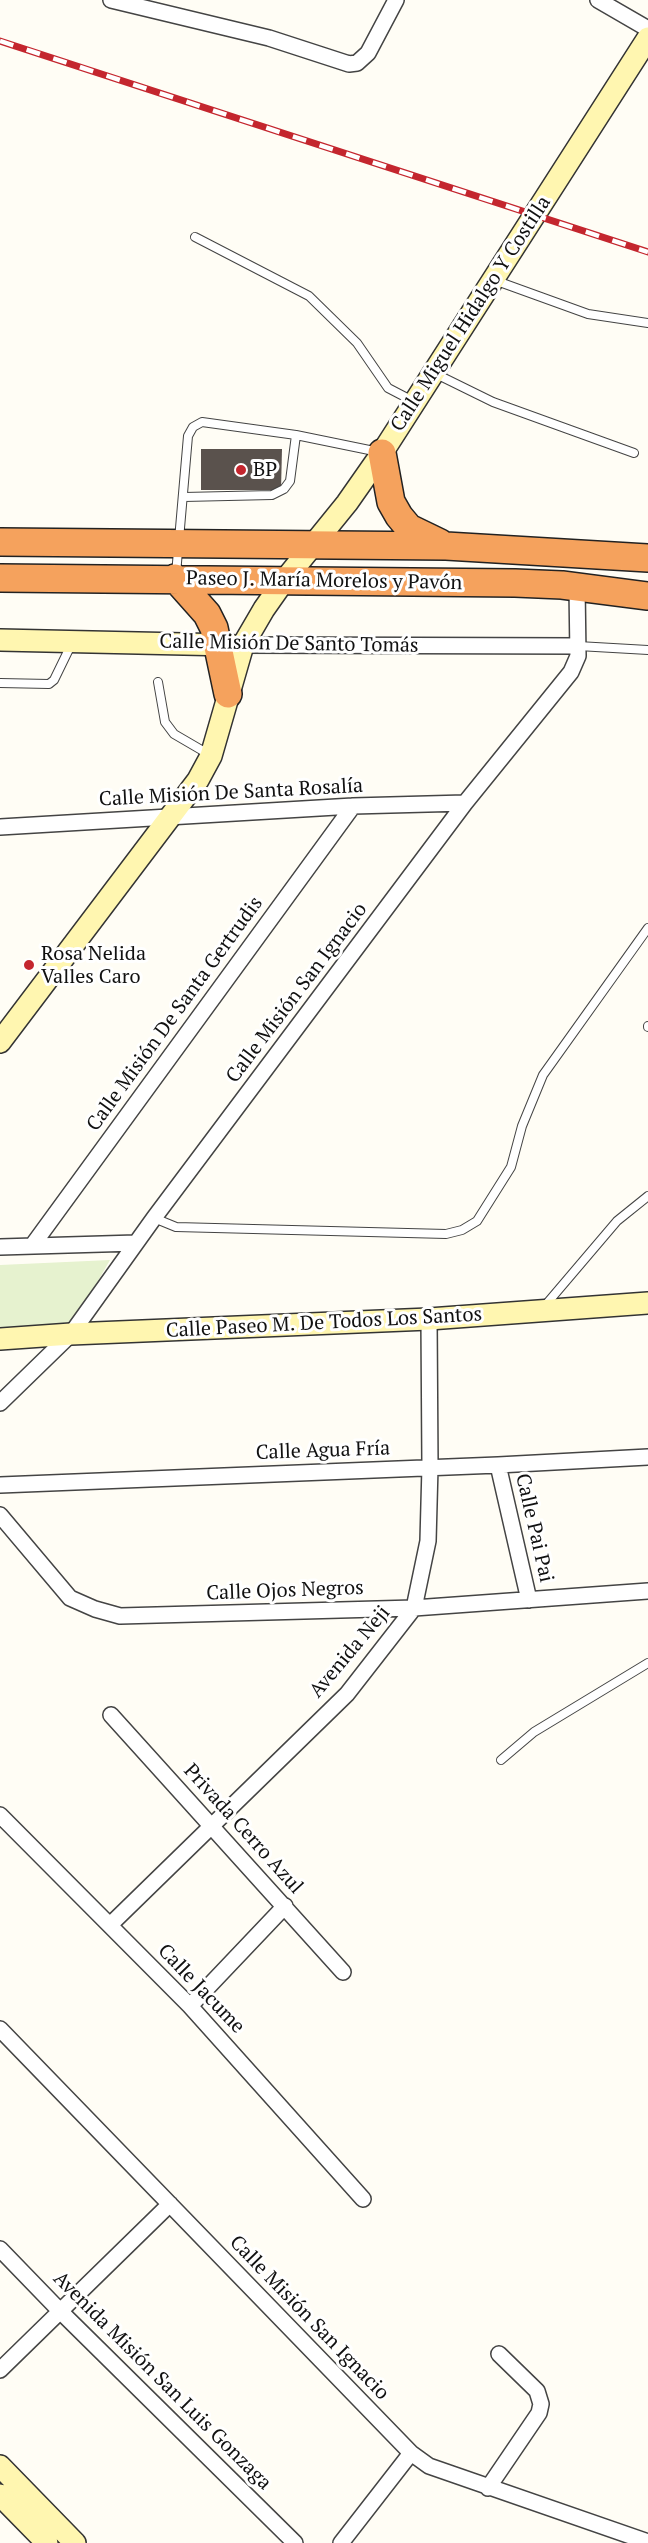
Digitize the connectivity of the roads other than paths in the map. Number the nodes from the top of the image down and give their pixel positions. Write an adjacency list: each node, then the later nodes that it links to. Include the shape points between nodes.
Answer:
1 (111, 0): 2 (street, via 269,38 340,63 357,63 368,53)
2 (396, 0)
3 (598, 0): 4 (street)
4 (648, 29)
5 (648, 38): 7 (main road, Calle Miguel Hidalgo Y Costilla)
6 (195, 237): 10 (lane, via 309,296 357,343 388,388)
7 (492, 279): 8 (lane, via 588,314); 9 (main road, Calle Miguel Hidalgo Y Costilla)
8 (648, 323)
9 (433, 372): 10 (main road, Calle Miguel Hidalgo Y Costilla); 13 (lane, via 493,402)
10 (414, 402): 12 (main road, Calle Miguel Hidalgo Y Costilla)
11 (296, 435): 12 (lane); 14 (lane, via 290,481 284,489 272,495); 14 (lane, via 202,422 188,436)
12 (382, 453): 17 (main road, Calle Miguel Hidalgo Y Costilla); 18 (highway, via 391,502 399,516 410,528)
13 (634, 453)
14 (184, 497): 16 (lane)
15 (0, 542): 16 (highway, Paseo J. María Morelos y Pavón)
16 (178, 544): 17 (highway, Paseo J. María Morelos y Pavón); 21 (lane)
17 (315, 544): 18 (highway, Paseo J. María Morelos y Pavón); 22 (main road, Calle Miguel Hidalgo Y Costilla)
18 (447, 546): 19 (highway, Paseo J. María Morelos y Pavón)
19 (648, 558)
20 (0, 578): 21 (highway, Paseo J. María Morelos y Pavón)
21 (175, 578): 22 (highway, Paseo J. María Morelos y Pavón); 27 (highway)
22 (283, 582): 23 (highway, Paseo J. María Morelos y Pavón); 27 (main road, Calle Miguel Hidalgo Y Costilla)
23 (577, 587): 24 (highway, Paseo J. María Morelos y Pavón); 28 (street, Calle Misión San Ignacio)
24 (648, 596)
25 (0, 640): 26 (main road, Calle Misión De Santo Tomás)
26 (73, 641): 27 (main road, Calle Misión De Santo Tomás); 31 (lane, via 49,684)
27 (231, 645): 28 (street, Calle Misión De Santo Tomás); 32 (highway)
28 (578, 646): 29 (lane); 34 (street, Calle Misión San Ignacio, via 571,672)
29 (648, 650)
30 (158, 682): 33 (lane, via 165,722 174,734)
31 (0, 683)
32 (228, 694): 33 (main road)
33 (211, 756): 36 (main road)
34 (465, 804): 35 (street, Calle Misión De Santa Rosalía); 41 (street, Calle Misión San Ignacio)
35 (353, 806): 36 (street, Calle Misión De Santa Rosalía); 43 (street, Calle Misión De Santa Gertrudis)
36 (170, 818): 37 (street, Calle Misión De Santa Rosalía); 39 (main road)
37 (0, 827)
38 (648, 928): 41 (lane, via 543,1076 522,1126 511,1167 477,1221 462,1230 446,1234 176,1227)
39 (0, 1042)
40 (648, 1196): 46 (lane, via 617,1221)
41 (154, 1218): 42 (street, Calle Misión San Ignacio)
42 (136, 1243): 43 (street); 48 (street, Calle Misión San Ignacio)
43 (32, 1246): 44 (street)
44 (0, 1247)
45 (648, 1303): 46 (main road, Calle Paseo M. De Todos Los Santos)
46 (540, 1311): 47 (main road, Calle Paseo M. De Todos Los Santos)
47 (429, 1319): 48 (main road, Calle Paseo M. De Todos Los Santos); 53 (street, Avenida Neji)
48 (71, 1334): 49 (main road, Calle Paseo M. De Todos Los Santos); 50 (street, Calle Misión San Ignacio)
49 (0, 1339)
50 (0, 1403)
51 (648, 1457): 52 (street, Calle Agua Fría)
52 (498, 1466): 53 (street, Calle Agua Fría); 57 (street, Calle Pai Pai)
53 (430, 1467): 54 (street, Calle Agua Fría); 58 (street, Avenida Neji, via 428,1540)
54 (0, 1485)
55 (0, 1515): 58 (street, Calle Ojos Negros, via 70,1598 120,1616)
56 (648, 1591): 57 (street, Calle Ojos Negros)
57 (529, 1600): 58 (street, Calle Ojos Negros)
58 (414, 1608): 63 (street, Avenida Neji, via 346,1694)
59 (648, 1663): 61 (lane, via 534,1732)
60 (111, 1715): 63 (street, Privada Cerro Azul)
61 (501, 1760)
62 (0, 1815): 65 (street, Calle Jacume)
63 (212, 1826): 64 (street, Privada Cerro Azul); 65 (street, Avenida Neji)
64 (285, 1906): 66 (street, Privada Cerro Azul); 67 (street)
65 (110, 1925): 67 (street, Calle Jacume)
66 (343, 1972)
67 (190, 2006): 69 (street, Calle Jacume)
68 (0, 2029): 70 (street, Calle Misión San Ignacio)
69 (363, 2199)
70 (170, 2204): 72 (street); 75 (street, Calle Misión San Ignacio)
71 (0, 2249): 72 (street, Avenida Misión San Luis Gonzaga)
72 (60, 2311): 74 (street); 82 (street, Avenida Misión San Luis Gonzaga)
73 (499, 2354): 77 (street, via 537,2391 541,2404 539,2413)
74 (0, 2370)
75 (411, 2453): 77 (street, Calle Misión San Ignacio, via 429,2466); 83 (street)
76 (0, 2466): 81 (main road)
77 (488, 2488): 79 (street, Calle Misión San Ignacio)
78 (0, 2494): 80 (main road)
79 (644, 2542)
80 (47, 2543)
81 (75, 2543)
82 (295, 2543)
83 (341, 2543)

